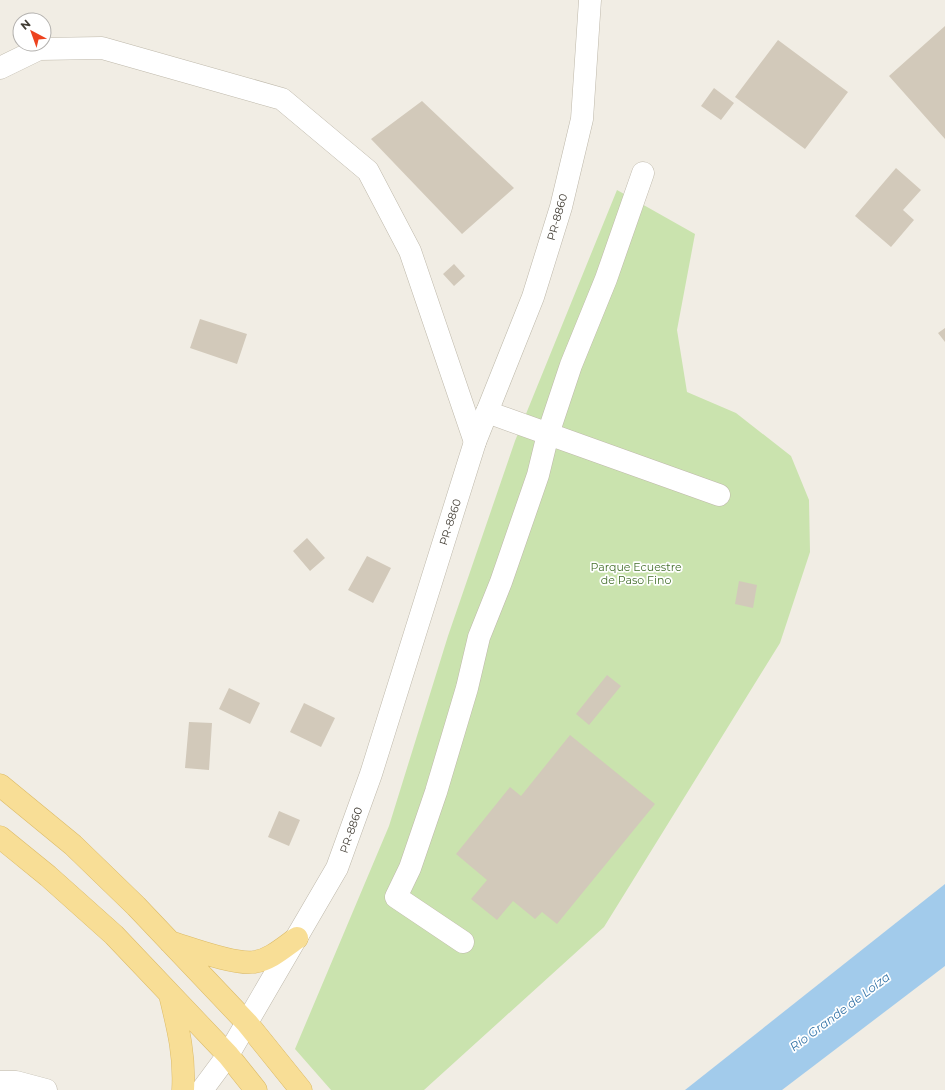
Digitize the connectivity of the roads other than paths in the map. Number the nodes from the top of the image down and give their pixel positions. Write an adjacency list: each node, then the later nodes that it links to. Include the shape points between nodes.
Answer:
1 (590, 0): 4 (street, PR-8860 / PR-8860, via 582,119 561,207 533,297)
2 (0, 68): 6 (street, via 39,49 102,48 282,99 368,171 410,251)
3 (643, 173): 5 (street)
4 (487, 412): 5 (street); 6 (street, PR-8860 / PR-8860)
5 (548, 434): 7 (street); 12 (street, via 533,489 479,637 436,792 410,868 396,897)
6 (475, 442): 10 (street, PR-8860 / PR-8860, via 371,774 340,861)
7 (719, 494)
8 (0, 785): 11 (main road, via 73,845)
9 (0, 837): 13 (main road, via 114,935)
10 (297, 938): 11 (main road, via 268,958 254,962 238,962); 14 (street, PR-8860 / PR-8860)
11 (169, 942): 14 (main road)
12 (463, 942)
13 (170, 994): 15 (main road); 18 (main road, via 181,1043)
14 (246, 1023): 15 (street, PR-8860); 21 (main road)
15 (228, 1056): 19 (street, PR-8860); 20 (main road)
16 (0, 1082): 17 (street, via 16,1082)
17 (46, 1090)
18 (183, 1090)
19 (202, 1090)
20 (256, 1090)
21 (300, 1090)

